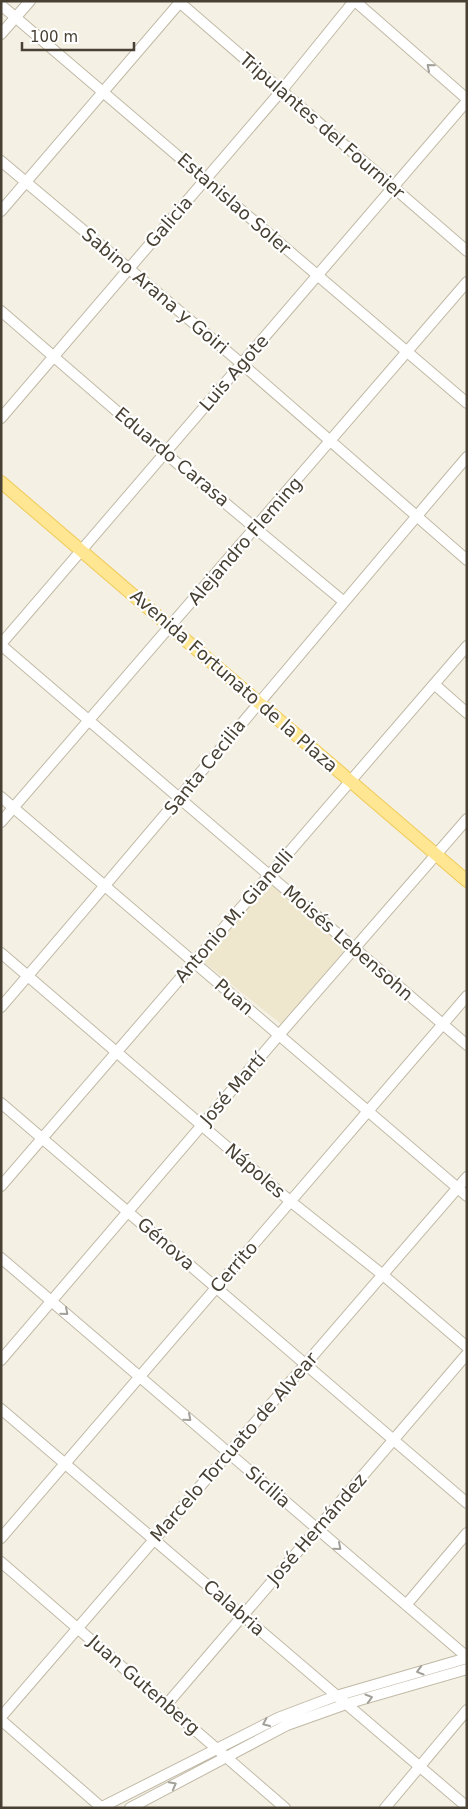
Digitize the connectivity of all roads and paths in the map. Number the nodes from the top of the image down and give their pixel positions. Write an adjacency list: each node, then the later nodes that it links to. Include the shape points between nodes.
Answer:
1 (30, 1): 5 (street)
2 (354, 1): 7 (street, Galicia); 9 (street, one-way to 2)
3 (180, 2): 7 (street, Tripulantes del Fournier); 8 (street)
4 (1, 5): 5 (street, Estanislao Soler)
5 (16, 18): 6 (street); 8 (street, Estanislao Soler)
6 (1, 34)
7 (282, 90): 11 (street, Galicia); 13 (street, Tripulantes del Fournier)
8 (103, 92): 11 (street, Estanislao Soler); 12 (street)
9 (467, 100): 13 (street, Luis Agote)
10 (1, 161): 12 (street, Sabino Arana y Goiri)
11 (205, 180): 16 (street, Galicia); 17 (street, Estanislao Soler)
12 (26, 182): 14 (street); 16 (street, Sabino Arana y Goiri)
13 (392, 188): 15 (street, Tripulantes del Fournier); 17 (street, Luis Agote)
14 (1, 211)
15 (467, 252)
16 (128, 270): 21 (street, Galicia); 22 (street, Sabino Arana y Goiri)
17 (317, 276): 20 (street, Estanislao Soler); 22 (street, Luis Agote)
18 (467, 282): 20 (street, Alejandro Fleming)
19 (1, 311): 21 (street, Eduardo Carasa)
20 (407, 352): 23 (street, Estanislao Soler); 25 (street, Alejandro Fleming)
21 (54, 356): 24 (street, Galicia); 26 (street, Eduardo Carasa)
22 (242, 364): 25 (street, Sabino Arana y Goiri); 26 (street, Luis Agote)
23 (467, 403)
24 (1, 418)
25 (329, 442): 29 (street, Sabino Arana y Goiri); 30 (street, Alejandro Fleming)
26 (165, 453): 30 (street, Eduardo Carasa); 31 (street, Luis Agote)
27 (467, 457): 29 (street, Santa Cecilia)
28 (1, 482): 31 (main road, Avenida Fortunato de la Plaza)
29 (416, 516): 32 (street, Sabino Arana y Goiri); 33 (street, Santa Cecilia)
30 (257, 527): 33 (street, Eduardo Carasa); 34 (street, Alejandro Fleming)
31 (81, 551): 34 (main road, Avenida Fortunato de la Plaza); 35 (street, Luis Agote)
32 (467, 560)
33 (343, 601): 38 (street, Santa Cecilia)
34 (172, 626): 38 (main road, Avenida Fortunato de la Plaza); 40 (street, Alejandro Fleming)
35 (1, 645): 40 (street, Moisés Lebensohn)
36 (467, 646): 37 (street, Antonio M. Gianelli)
37 (434, 684): 39 (street); 41 (street, Antonio M. Gianelli)
38 (258, 702): 41 (main road, Avenida Fortunato de la Plaza); 43 (street, Santa Cecilia)
39 (467, 713)
40 (88, 720): 43 (street, Moisés Lebensohn); 44 (street, Alejandro Fleming)
41 (350, 781): 47 (main road, Avenida Fortunato de la Plaza); 48 (street, Antonio M. Gianelli)
42 (1, 798): 44 (street, Puan)
43 (180, 799): 48 (street, Moisés Lebensohn); 50 (street, Santa Cecilia)
44 (13, 808): 46 (street, Alejandro Fleming); 50 (street, Puan)
45 (467, 819): 47 (street, José Martí)
46 (1, 822)
47 (436, 855): 49 (main road, Avenida Fortunato de la Plaza); 51 (street, José Martí)
48 (269, 875): 51 (street, Moisés Lebensohn); 53 (street, Antonio M. Gianelli)
49 (467, 881)
50 (105, 886): 53 (street, Puan); 54 (street, Santa Cecilia)
51 (355, 949): 57 (street, Moisés Lebensohn); 58 (street, José Martí)
52 (1, 953): 54 (street, Nápoles)
53 (194, 962): 58 (street, Puan); 60 (street, Antonio M. Gianelli)
54 (28, 976): 56 (street, Santa Cecilia); 60 (street, Nápoles)
55 (467, 996): 57 (street, Cerrito)
56 (1, 1007)
57 (442, 1024): 59 (street, Moisés Lebensohn); 62 (street, Cerrito)
58 (279, 1035): 62 (street, Puan); 63 (street, José Martí)
59 (467, 1045)
60 (117, 1052): 63 (street, Nápoles); 64 (street, Antonio M. Gianelli)
61 (1, 1103): 64 (street, Génova)
62 (368, 1111): 67 (street, Puan); 69 (street, Cerrito)
63 (202, 1125): 69 (street, Nápoles); 70 (street, José Martí)
64 (42, 1138): 66 (street, Antonio M. Gianelli); 70 (street, Génova)
65 (467, 1177): 67 (street, Marcelo Torcuato de Alvear)
66 (1, 1186)
67 (458, 1188): 68 (street, Puan); 72 (street, Marcelo Torcuato de Alvear)
68 (467, 1196)
69 (290, 1201): 72 (street, Nápoles); 73 (street, Cerrito)
70 (128, 1212): 73 (street, Génova); 74 (street, José Martí)
71 (1, 1258): 74 (street, Sicilia)
72 (383, 1275): 75 (street, Nápoles); 78 (street, Marcelo Torcuato de Alvear)
73 (216, 1288): 78 (street, Génova); 79 (street, Cerrito)
74 (51, 1301): 77 (street, José Martí); 79 (street, Sicilia, one-way to 79)
75 (467, 1347)
76 (467, 1354): 81 (street, José Hernández)
77 (1, 1360)
78 (305, 1364): 81 (street, Génova); 82 (street, Marcelo Torcuato de Alvear)
79 (140, 1376): 82 (street, Sicilia, one-way to 82); 83 (street, Cerrito)
80 (1, 1409): 83 (street, Calabria)
81 (393, 1440): 84 (street, Génova); 85 (street, José Hernández)
82 (229, 1453): 85 (street, Sicilia); 88 (street, Marcelo Torcuato de Alvear)
83 (65, 1464): 87 (street, Cerrito); 88 (street, Calabria)
84 (467, 1503)
85 (317, 1529): 90 (street, Sicilia, one-way to 90); 91 (street, José Hernández)
86 (467, 1533): 90 (street)
87 (1, 1538)
88 (154, 1540): 91 (street, Calabria); 92 (street, Marcelo Torcuato de Alvear)
89 (1, 1562): 92 (street, Juan Gutenberg)
90 (406, 1605): 93 (street, Sicilia)
91 (243, 1616): 95 (street, Calabria); 96 (street, José Hernández)
92 (78, 1628): 96 (street, Juan Gutenberg); 99 (street, Marcelo Torcuato de Alvear)
93 (467, 1657): 95 (street, one-way to 95)
94 (467, 1669): 97 (street, one-way to 94)
95 (336, 1696): 97 (street, Calabria); 100 (street, one-way to 100, via 271,1721)
96 (167, 1704): 100 (street, Juan Gutenberg)
97 (346, 1704): 101 (street, via 274,1732); 102 (street, Calabria)
98 (467, 1710): 102 (street)
99 (1, 1718): 104 (street)
100 (216, 1748): 101 (street, Juan Gutenberg); 104 (street)
101 (226, 1757): 105 (street, one-way to 101); 106 (street, Juan Gutenberg)
102 (420, 1766): 103 (street, Calabria); 107 (street)
103 (467, 1807)
104 (101, 1808)
105 (130, 1808)
106 (285, 1808)
107 (385, 1808)

